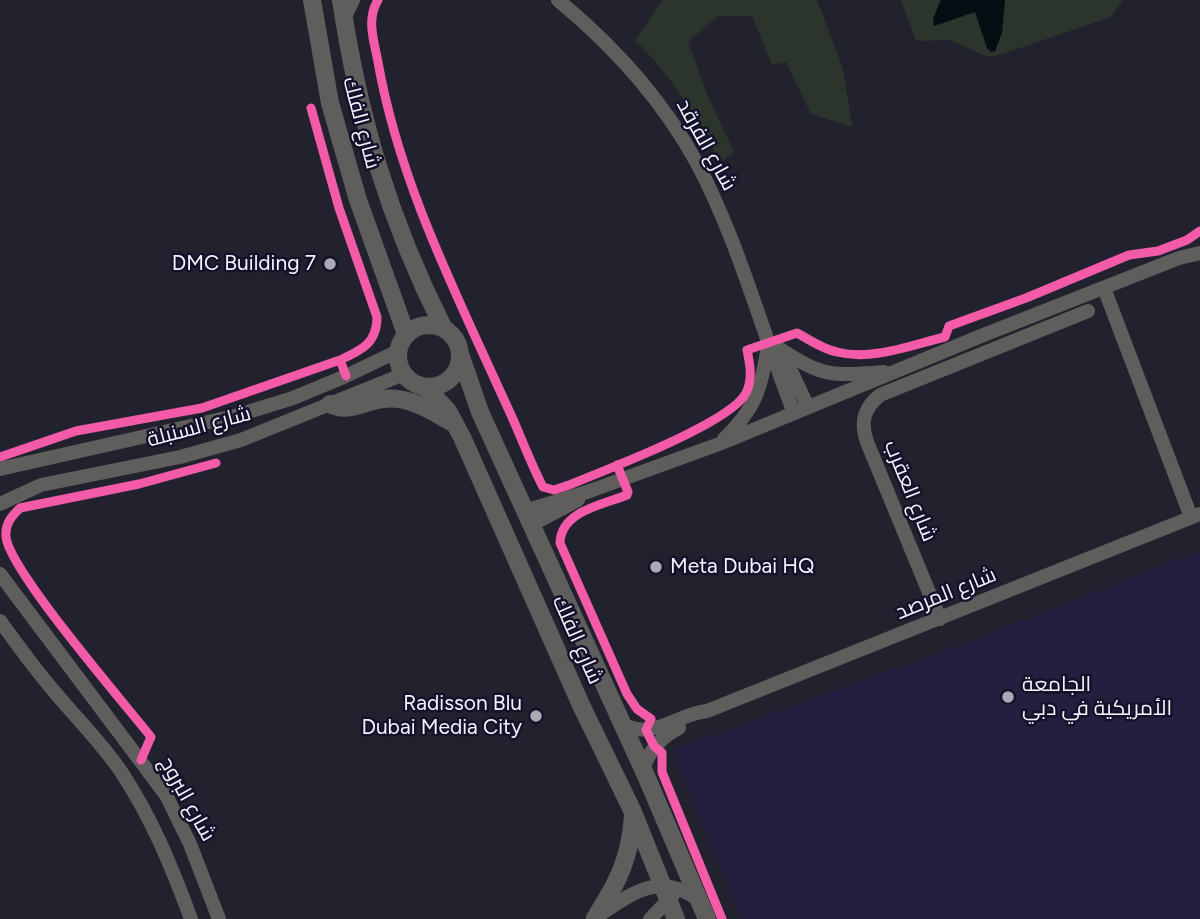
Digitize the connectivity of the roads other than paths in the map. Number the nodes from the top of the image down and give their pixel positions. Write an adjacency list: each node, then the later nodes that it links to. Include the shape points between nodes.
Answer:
1 (312, 0): 12 (street, شارع الفلك, via 330,103 358,200)
2 (341, 0): 5 (street, شارع الفلك)
3 (353, 0): 5 (street)
4 (558, 0): 13 (street, شارع الفرقد, via 635,73 688,148 717,207)
5 (344, 19): 11 (street, شارع الفلك, via 358,98 385,192)
6 (1200, 244): 8 (street)
7 (1200, 253): 8 (street)
8 (1179, 258): 9 (street)
9 (1104, 288): 16 (street); 26 (street)
10 (1088, 312): 29 (street, شارع العقرب, via 880,395 864,416 862,429)
11 (443, 327): 12 (street, via 420,326); 15 (street, via 456,338)
12 (407, 334): 14 (street)
13 (769, 342): 16 (street, via 825,374); 20 (street, شارع الفرقد, via 792,373); 21 (street, شارع الفرقد); 23 (street, شارع الفرقد, via 755,403)
14 (398, 351): 17 (street); 24 (street, شارع السنبلة, via 293,398 235,416)
15 (460, 354): 18 (street, via 452,377); 27 (street, شارع الفلك, via 475,401)
16 (900, 370): 20 (street)
17 (404, 374): 18 (street); 19 (street, شارع السنبلة)
18 (425, 387): 22 (street, شارع الفلك)
19 (330, 404): 22 (street, via 343,409 398,398); 25 (street, شارع السنبلة, via 212,450 41,485)
20 (808, 407): 21 (street)
21 (794, 413): 23 (street)
22 (456, 424): 34 (street, شارع الفلك)
23 (719, 444): 27 (street)
24 (0, 469)
25 (0, 503)
26 (1195, 515): 29 (street, شارع المرصد)
27 (528, 518): 32 (street, شارع الفلك)
28 (0, 574): 39 (street, شارع البروج, via 166,795)
29 (940, 619): 31 (street, شارع المرصد)
30 (0, 621): 38 (street, شارع البروج, via 92,733 146,811)
31 (707, 711): 32 (street, شارع المرصد, via 646,730); 33 (street, شارع المرصد, via 661,739)
32 (622, 724): 33 (street, شارع الفلك)
33 (643, 770): 35 (street, شارع الفلك)
34 (633, 812): 36 (street, شارع الفلك); 40 (street, via 625,866)
35 (685, 864): 36 (street); 37 (street, شارع الفلك)
36 (670, 892): 37 (street); 40 (street, via 648,887); 41 (street); 42 (street, شارع الفلك)
37 (699, 900): 43 (street, شارع الفلك)
38 (191, 919)
39 (219, 919)
40 (594, 919)
41 (650, 919)
42 (676, 919)
43 (707, 919)

